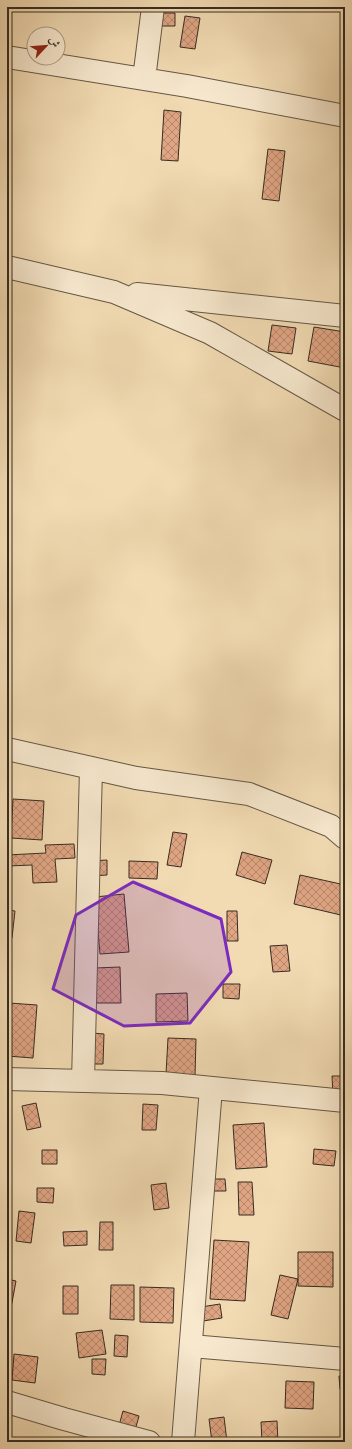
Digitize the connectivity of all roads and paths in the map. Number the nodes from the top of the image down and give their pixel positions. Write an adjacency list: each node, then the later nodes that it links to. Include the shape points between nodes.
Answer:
1 (153, 7): 3 (street)
2 (7, 57): 3 (street)
3 (144, 79): 4 (street)
4 (345, 116)
5 (7, 267): 6 (street)
6 (114, 292): 7 (street); 8 (street, via 210,333)
7 (345, 316)
8 (345, 410)
9 (7, 749): 10 (street)
10 (91, 768): 11 (street, via 136,778 249,794 331,826); 13 (street)
11 (345, 838)
12 (7, 1079): 13 (street)
13 (83, 1081): 14 (street, via 162,1083)
14 (211, 1088): 15 (street); 16 (street)
15 (345, 1101)
16 (191, 1346): 17 (street); 20 (street)
17 (345, 1359)
18 (7, 1402): 19 (street)
19 (149, 1442)
20 (183, 1442)

